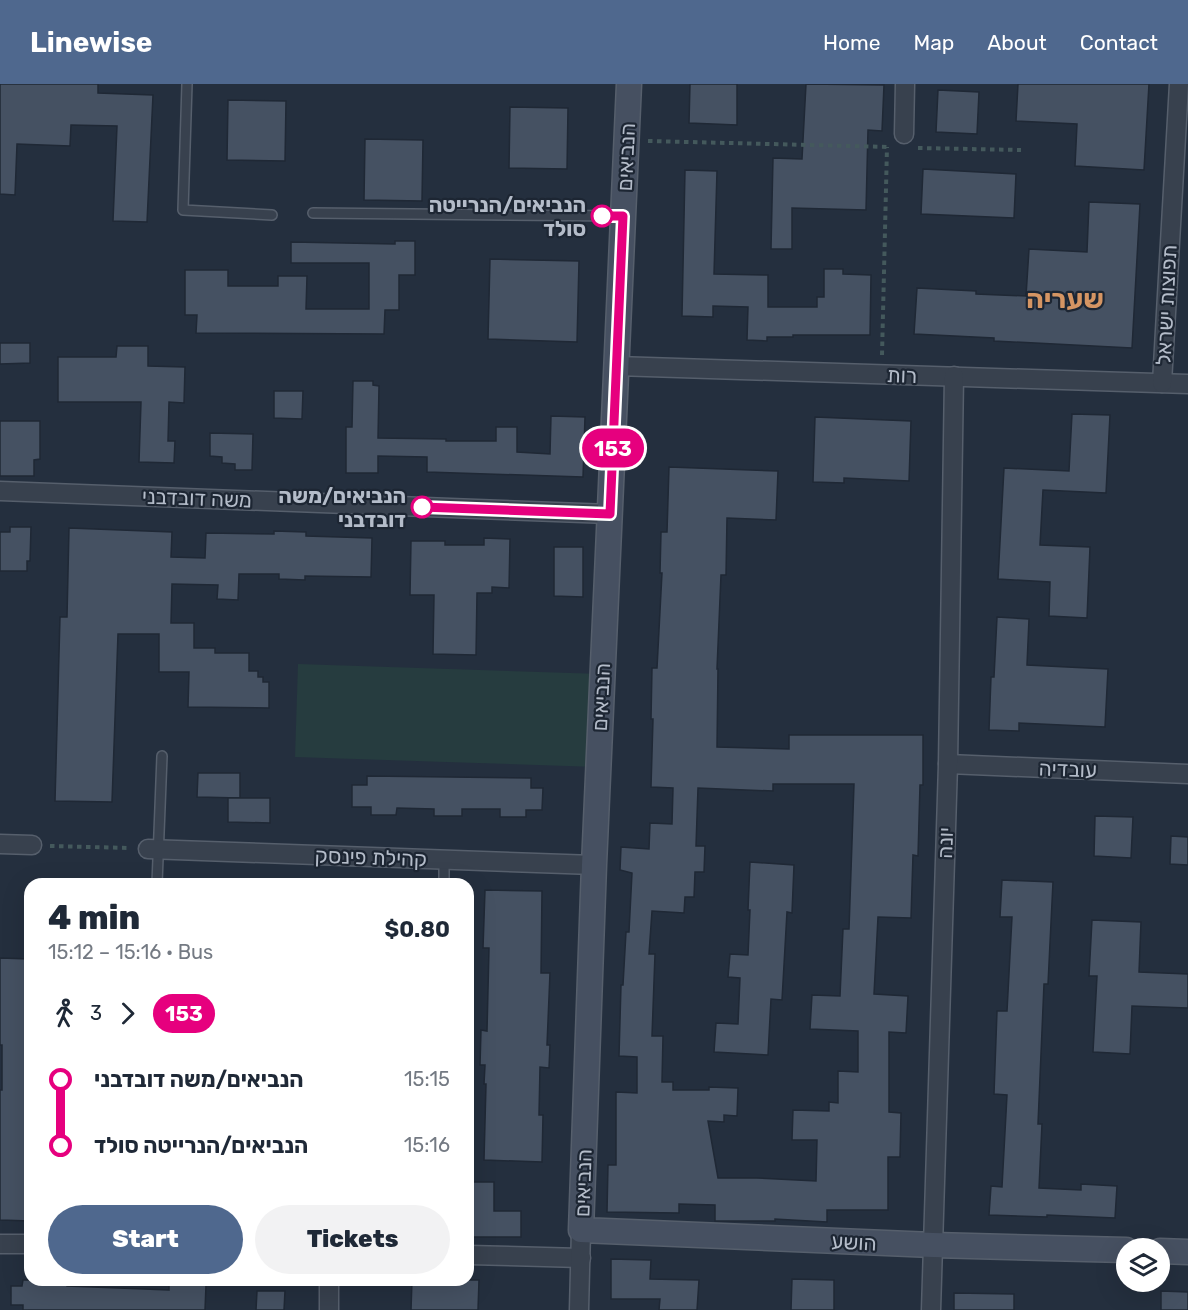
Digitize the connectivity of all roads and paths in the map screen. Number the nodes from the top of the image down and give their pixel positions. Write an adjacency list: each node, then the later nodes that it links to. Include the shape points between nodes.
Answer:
1 (187, 84): 10 (lane, via 183,210)
2 (629, 84): 5 (street, הנביאים)
3 (905, 84): 6 (street)
4 (1179, 84): 15 (street, תפוצות ישראל)
5 (627, 140): 7 (path); 11 (street, הנביאים)
6 (904, 143): 7 (path); 7 (path); 8 (path)
7 (887, 147): 13 (path)
8 (1021, 150)
9 (313, 213): 11 (lane)
10 (272, 215)
11 (623, 216): 12 (street, הנביאים)
12 (616, 366): 13 (street, רות); 18 (street, הנביאים)
13 (882, 374): 14 (street, רות)
14 (954, 376): 15 (street, רות); 20 (street, יונה)
15 (1162, 383): 16 (street, רות)
16 (1188, 384)
17 (0, 491): 18 (street, משה דובדבני)
18 (610, 514): 26 (street, הנביאים)
19 (162, 756): 24 (lane)
20 (948, 764): 21 (street, עובדיה); 32 (street, יונה)
21 (1188, 774)
22 (0, 844): 23 (street)
23 (32, 845): 24 (path)
24 (153, 849): 25 (street, קהילת פינסק); 27 (lane)
25 (444, 860): 26 (street, קהילת פינסק); 28 (lane)
26 (594, 865): 29 (street, הנביאים)
27 (156, 878)
28 (444, 878)
29 (581, 1230): 32 (street, הושע); 37 (street, הנביאים)
30 (0, 1244): 31 (street)
31 (24, 1244)
32 (933, 1245): 33 (street, הושע); 41 (street, יונה)
33 (1116, 1250)
34 (1170, 1251): 35 (street)
35 (1188, 1252)
36 (474, 1255): 37 (street)
37 (581, 1258): 40 (street, הנביאים)
38 (329, 1286): 39 (street)
39 (329, 1310)
40 (579, 1310)
41 (931, 1310)

